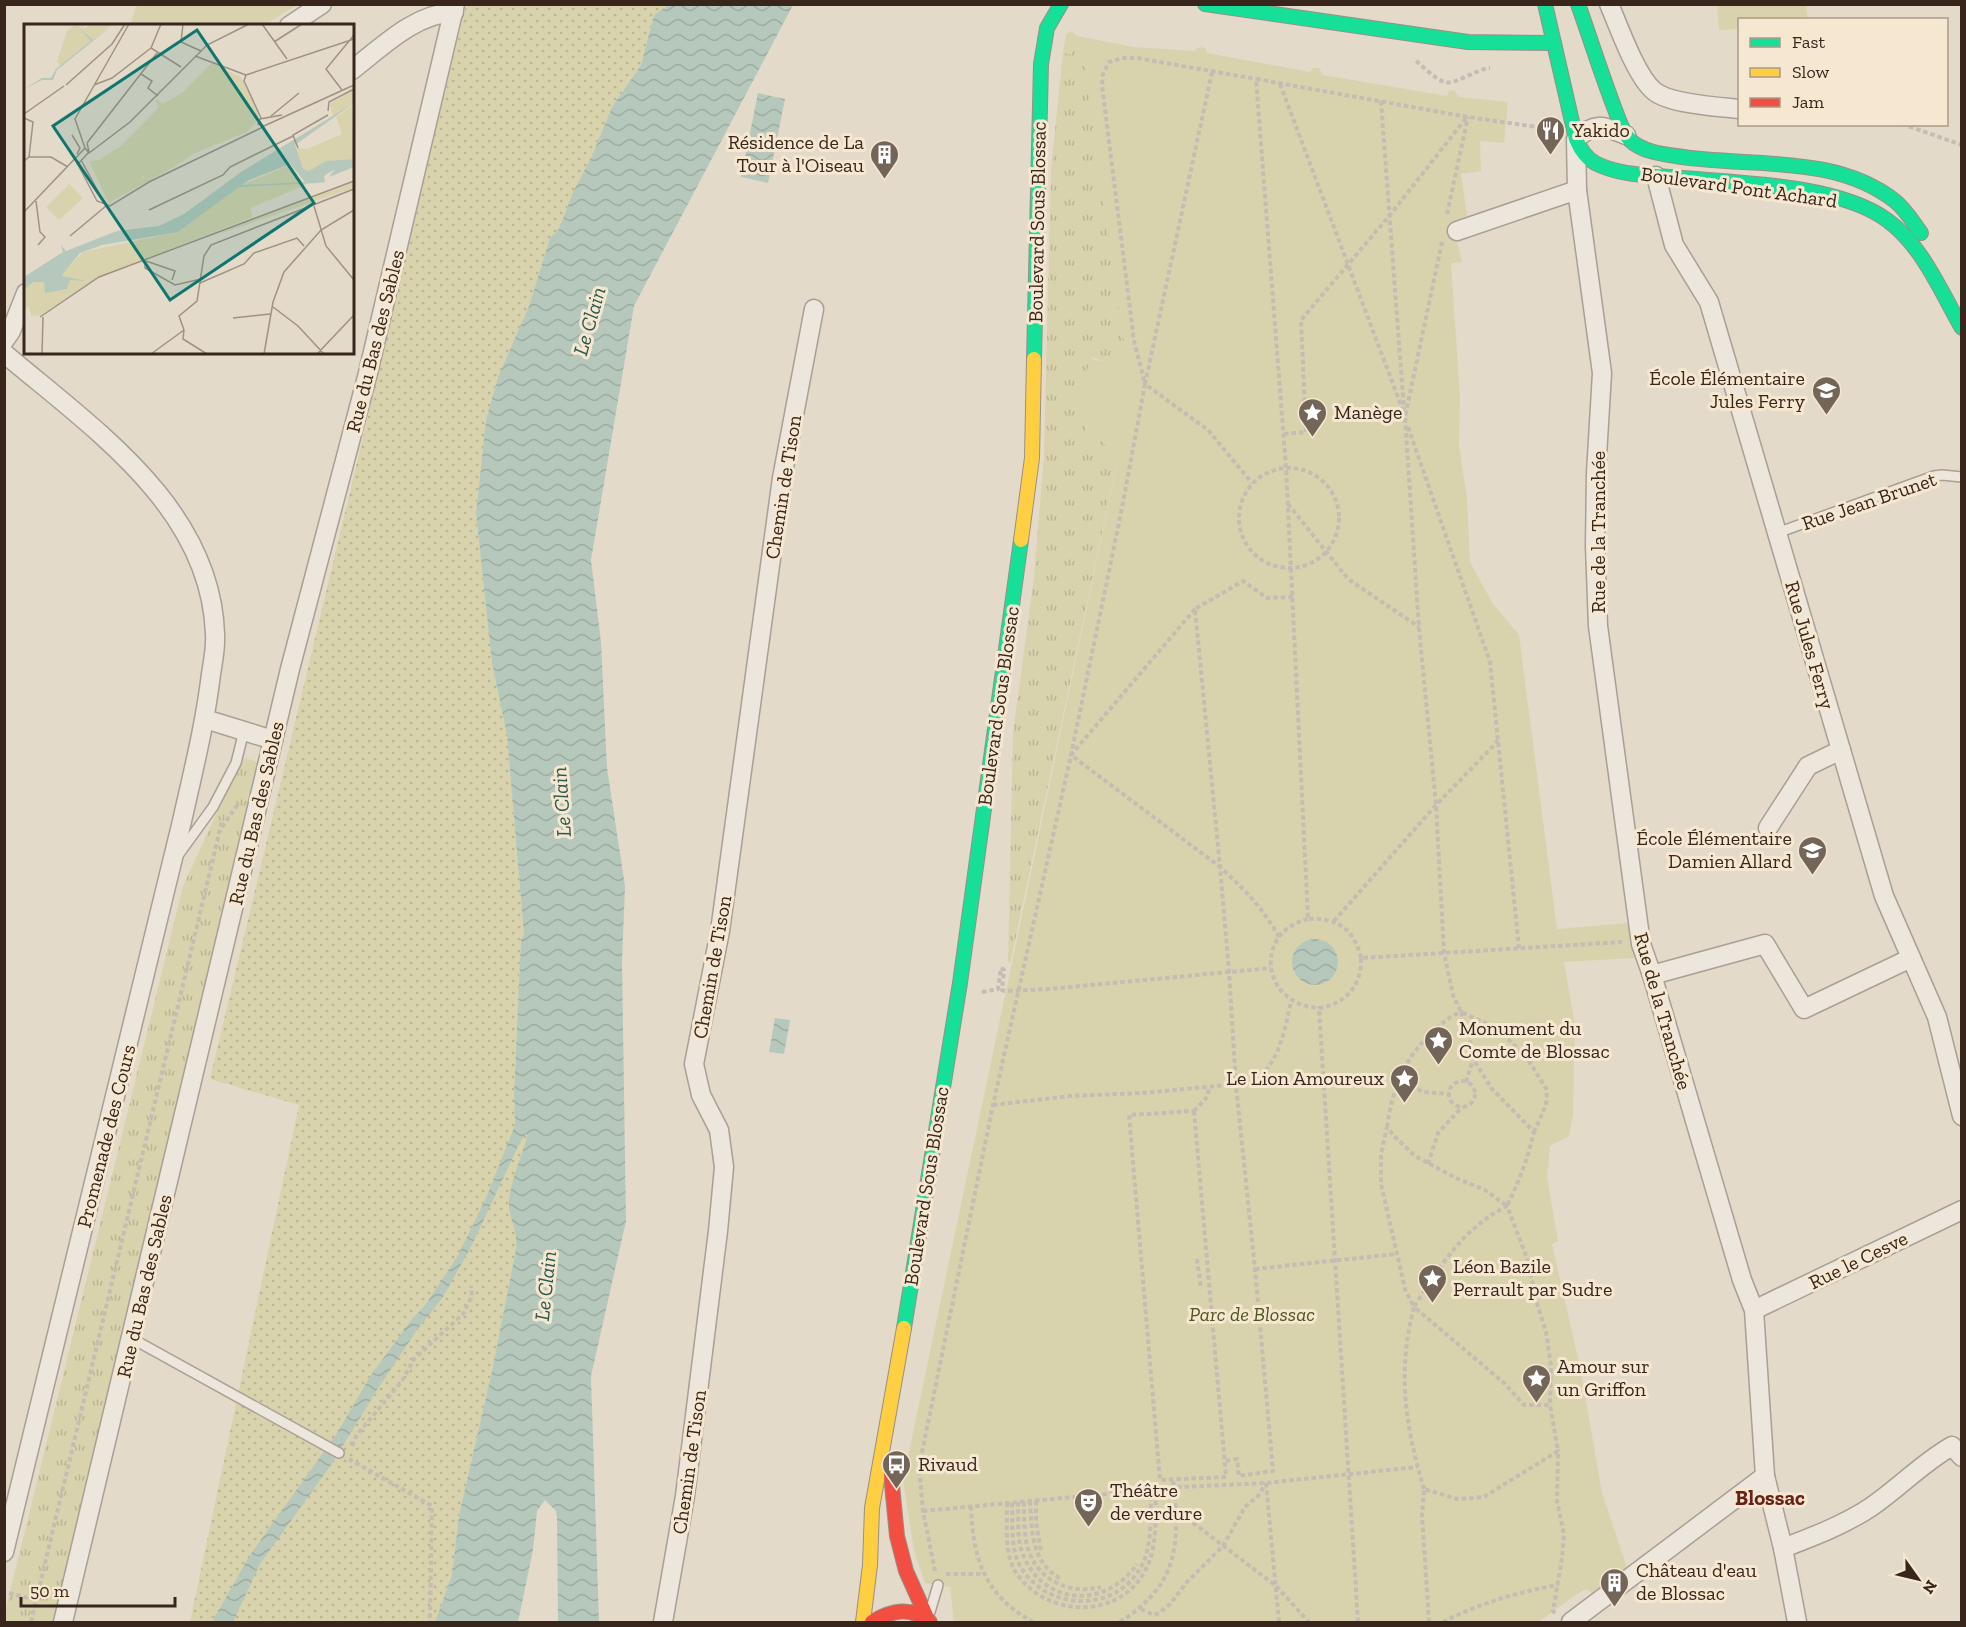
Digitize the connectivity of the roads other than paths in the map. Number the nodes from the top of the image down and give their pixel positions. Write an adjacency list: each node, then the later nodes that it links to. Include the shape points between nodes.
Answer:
1 (322, 4): 10 (street)
2 (1061, 4): 40 (main road, Boulevard Sous Blossac, via 1047,28 1041,64 1032,458 960,982)
3 (1205, 4): 12 (main road)
4 (1570, 4): 9 (main road)
5 (1578, 4): 16 (main road)
6 (1609, 4): 15 (street, via 1643,79 1655,92 1675,100)
7 (454, 8): 8 (street); 30 (street, Rue du Bas des Sables, via 368,373)
8 (429, 10): 14 (street)
9 (1543, 12): 13 (main road, Boulevard Pont Achard)
10 (292, 24)
11 (1506, 30): 12 (main road)
12 (1468, 42): 13 (main road)
13 (1554, 43): 17 (main road, Boulevard Pont Achard)
14 (354, 68)
15 (1738, 109)
16 (1626, 135): 17 (street, Boulevard Pont Achard, via 1593,126); 23 (main road, Boulevard Pont Achard, via 1631,142 1675,157 1800,166 1866,183 1894,200 1923,236)
17 (1576, 139): 18 (main road, Boulevard Pont Achard, via 1587,158 1598,165); 19 (street, Rue de la Tranchée)
18 (1656, 176): 23 (main road, Boulevard Pont Achard, via 1783,188 1839,198 1863,207 1902,234); 27 (street, Rue Jules Ferry, via 1674,245 1709,302)
19 (1577, 190): 20 (street); 35 (street, Rue de la Tranchée, via 1602,373 1596,473 1598,626 1641,944)
20 (1449, 228)
21 (24, 298): 24 (street)
22 (814, 309): 50 (street, Chemin de Tison, via 782,478 720,931 694,1064 701,1095 719,1130 724,1167 685,1496)
23 (1962, 328)
24 (4, 341)
25 (4, 353): 28 (street, Promenade des Cours, via 136,469 164,500 190,542 201,564 213,607 216,637)
26 (1962, 477): 27 (lane, Rue Jean Brunet, via 1934,476)
27 (1777, 533): 31 (street, Rue Jules Ferry)
28 (206, 719): 29 (street); 33 (street, Promenade des Cours)
29 (244, 731): 30 (street); 33 (lane, via 236,763 213,807)
30 (273, 740): 39 (street, Rue du Bas des Sables)
31 (1841, 750): 32 (street, via 1808,766); 34 (street, Rue Jules Ferry, via 1884,896)
32 (1768, 828)
33 (172, 863): 45 (street, Promenade des Cours)
34 (1911, 958): 35 (street, via 1804,1009 1765,944); 36 (street, Rue Jules Ferry, via 1937,1017)
35 (1652, 975): 38 (street, Rue de la Tranchée)
36 (1962, 1116)
37 (1962, 1210): 38 (street, Rue le Cesve)
38 (1754, 1310): 43 (street, Rue de la Tranchée)
39 (131, 1338): 41 (lane); 49 (street, Rue du Bas des Sables)
40 (891, 1406): 48 (main road, Boulevard Sous Blossac, via 890,1476 897,1536 906,1571); 51 (main road, Boulevard Sous Blossac, via 872,1508 870,1566)
41 (343, 1456)
42 (1962, 1457): 44 (street, via 1952,1446 1847,1522)
43 (1765, 1476): 44 (street, Rue de la Tranchée); 47 (street)
44 (1782, 1548): 53 (street, Rue de la Tranchée)
45 (4, 1552)
46 (938, 1585): 48 (lane)
47 (1565, 1620)
48 (929, 1621): 52 (main road, via 918,1613 900,1610)
49 (63, 1623)
50 (663, 1623)
51 (862, 1623)
52 (872, 1623)
53 (1797, 1623)

